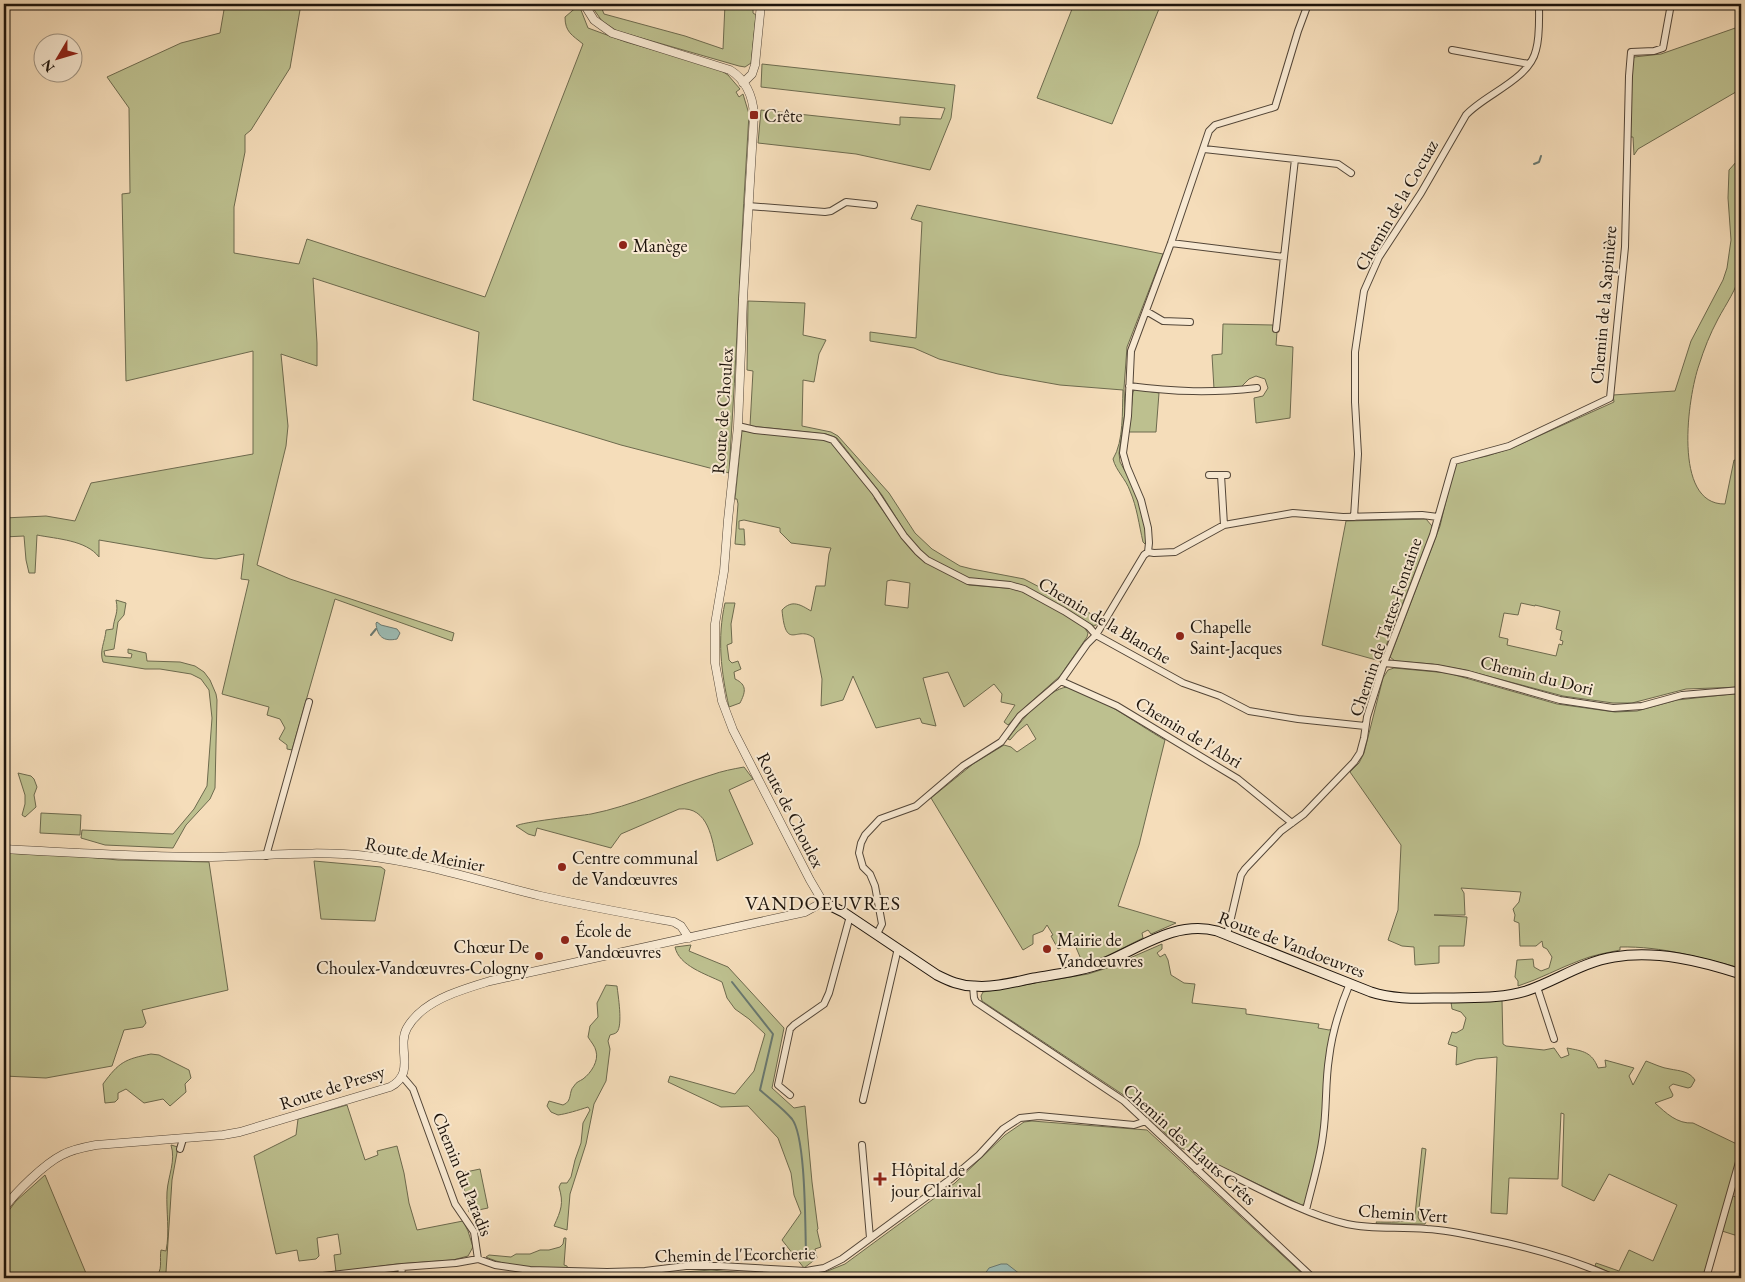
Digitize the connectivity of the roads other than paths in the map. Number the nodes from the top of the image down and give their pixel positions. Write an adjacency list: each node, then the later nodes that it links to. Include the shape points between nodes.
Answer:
1 (584, 4): 8 (street, via 594,20 606,30 723,67 734,72)
2 (762, 4): 8 (street, via 755,65)
3 (1308, 4): 9 (street)
4 (1539, 4): 7 (street, Chemin de la Cocuaz, via 1536,52)
5 (1671, 4): 24 (street, Chemin de la Sapinière, via 1663,48 1631,52 1625,247 1610,398 1509,446)
6 (1452, 50): 7 (street)
7 (1529, 64): 26 (street, Chemin de la Cocuaz, via 1516,78 1466,115 1375,264 1364,291 1355,352 1358,454)
8 (744, 83): 15 (street, Route de Choulex, via 752,98 754,115)
9 (1275, 107): 10 (street); 11 (street, via 1216,125 1209,131)
10 (1283, 111)
11 (1204, 149): 12 (street); 16 (street)
12 (1295, 160): 13 (street, via 1338,164); 17 (street)
13 (1351, 173)
14 (874, 205): 15 (street, via 846,202 825,212)
15 (748, 206): 23 (street, Route de Choulex)
16 (1171, 243): 17 (street); 18 (street)
17 (1284, 257): 20 (street)
18 (1146, 311): 19 (street, via 1163,321); 21 (street, via 1131,351)
19 (1190, 322)
20 (1276, 329)
21 (1129, 386): 22 (street, via 1198,392); 29 (street, via 1123,453 1144,511 1149,535)
22 (1257, 388)
23 (738, 426): 30 (street, Chemin de la Blanche, via 833,440 923,557 968,581 1024,589 1064,611); 39 (street, Route de Choulex, via 724,571 715,624 718,682 735,735)
24 (1454, 461): 27 (street, Chemin de Tattes-Fontaine)
25 (1209, 475): 28 (street, via 1224,475)
26 (1354, 517): 27 (street); 28 (street, via 1293,513)
27 (1438, 517): 31 (street, Chemin de Tattes-Fontaine)
28 (1224, 525): 29 (street, via 1175,552)
29 (1148, 552): 30 (street)
30 (1096, 635): 32 (street); 35 (street, Chemin de la Blanche, via 1183,683 1249,710)
31 (1384, 663): 33 (street, Chemin du Dori, via 1468,674 1560,700 1613,708 1642,706 1682,695); 35 (street, Chemin de Tattes-Fontaine)
32 (1061, 681): 36 (street, Chemin de l'Abri, via 1117,706 1238,779); 41 (street, via 1020,716 1001,742 963,766 916,806 880,820 865,835 859,852 863,867 875,886 882,924)
33 (1741, 690)
34 (309, 702): 38 (street)
35 (1366, 726): 36 (street, Chemin de Tattes-Fontaine, via 1362,746 1354,762)
36 (1292, 823): 42 (street, Chemin de Tattes-Fontaine, via 1243,872)
37 (4, 849): 38 (street, Route de Meinier, via 133,856)
38 (266, 856): 43 (street, Route de Meinier, via 353,855 391,859 540,896 674,922 682,926)
39 (824, 902): 40 (main road, Route de Vandoeuvres); 43 (street, via 805,912)
40 (850, 916): 41 (main road, Route de Vandoeuvres); 51 (street, via 824,1004 790,1029 778,1085)
41 (877, 934): 44 (main road, Route de Vandoeuvres)
42 (1227, 935): 46 (main road, Route de Vandoeuvres); 47 (main road, Route de Vandoeuvres, via 1204,927 1187,928 1090,967 1009,983)
43 (689, 938): 50 (street, Route de Pressy, via 490,981 446,997 423,1010 407,1029)
44 (898, 948): 47 (main road, Route de Vandoeuvres, via 944,979); 52 (street)
45 (1741, 974): 48 (main road, Route de Vandoeuvres, via 1674,957 1635,955 1591,963)
46 (1350, 983): 48 (main road, Route de Vandoeuvres, via 1382,995 1404,998 1498,997); 60 (street, via 1331,1045 1323,1135)
47 (973, 986): 53 (street, Chemin des Hauts-Crêts, via 976,1002 1124,1101)
48 (1537, 987): 49 (street)
49 (1554, 1039)
50 (402, 1076): 54 (street, Route de Pressy, via 383,1090 240,1132); 62 (street, Chemin du Paradis, via 414,1089 455,1204 474,1232)
51 (790, 1095)
52 (863, 1100)
53 (1146, 1122): 58 (street, Chemin des Hauts-Crêts); 61 (street, Chemin de l'Ecorcherie, via 1134,1125 1039,1116 1020,1118 1003,1129 952,1178)
54 (183, 1139): 56 (street); 59 (street, Route de Pressy, via 96,1145 68,1152 48,1165)
55 (862, 1145): 61 (street)
56 (180, 1149)
57 (1741, 1155): 71 (street)
58 (1196, 1168): 60 (street, Chemin Vert, via 1211,1165); 69 (street, Chemin des Hauts-Crêts)
59 (4, 1208)
60 (1306, 1210): 70 (street, Chemin Vert, via 1358,1226 1439,1230 1511,1244 1570,1260)
61 (870, 1238): 62 (street, Chemin de l'Ecorcherie, via 837,1262 806,1271 703,1266 644,1271 546,1271 495,1265)
62 (478, 1259): 63 (street, Chemin de l'Ecorcherie)
63 (402, 1267): 64 (street, Chemin de l'Ecorcherie); 68 (street)
64 (345, 1276): 67 (street, Chemin de l'Ecorcherie)
65 (172, 1278): 66 (street)
66 (222, 1278)
67 (305, 1278)
68 (401, 1278)
69 (1313, 1278)
70 (1614, 1278)
71 (1706, 1278)

